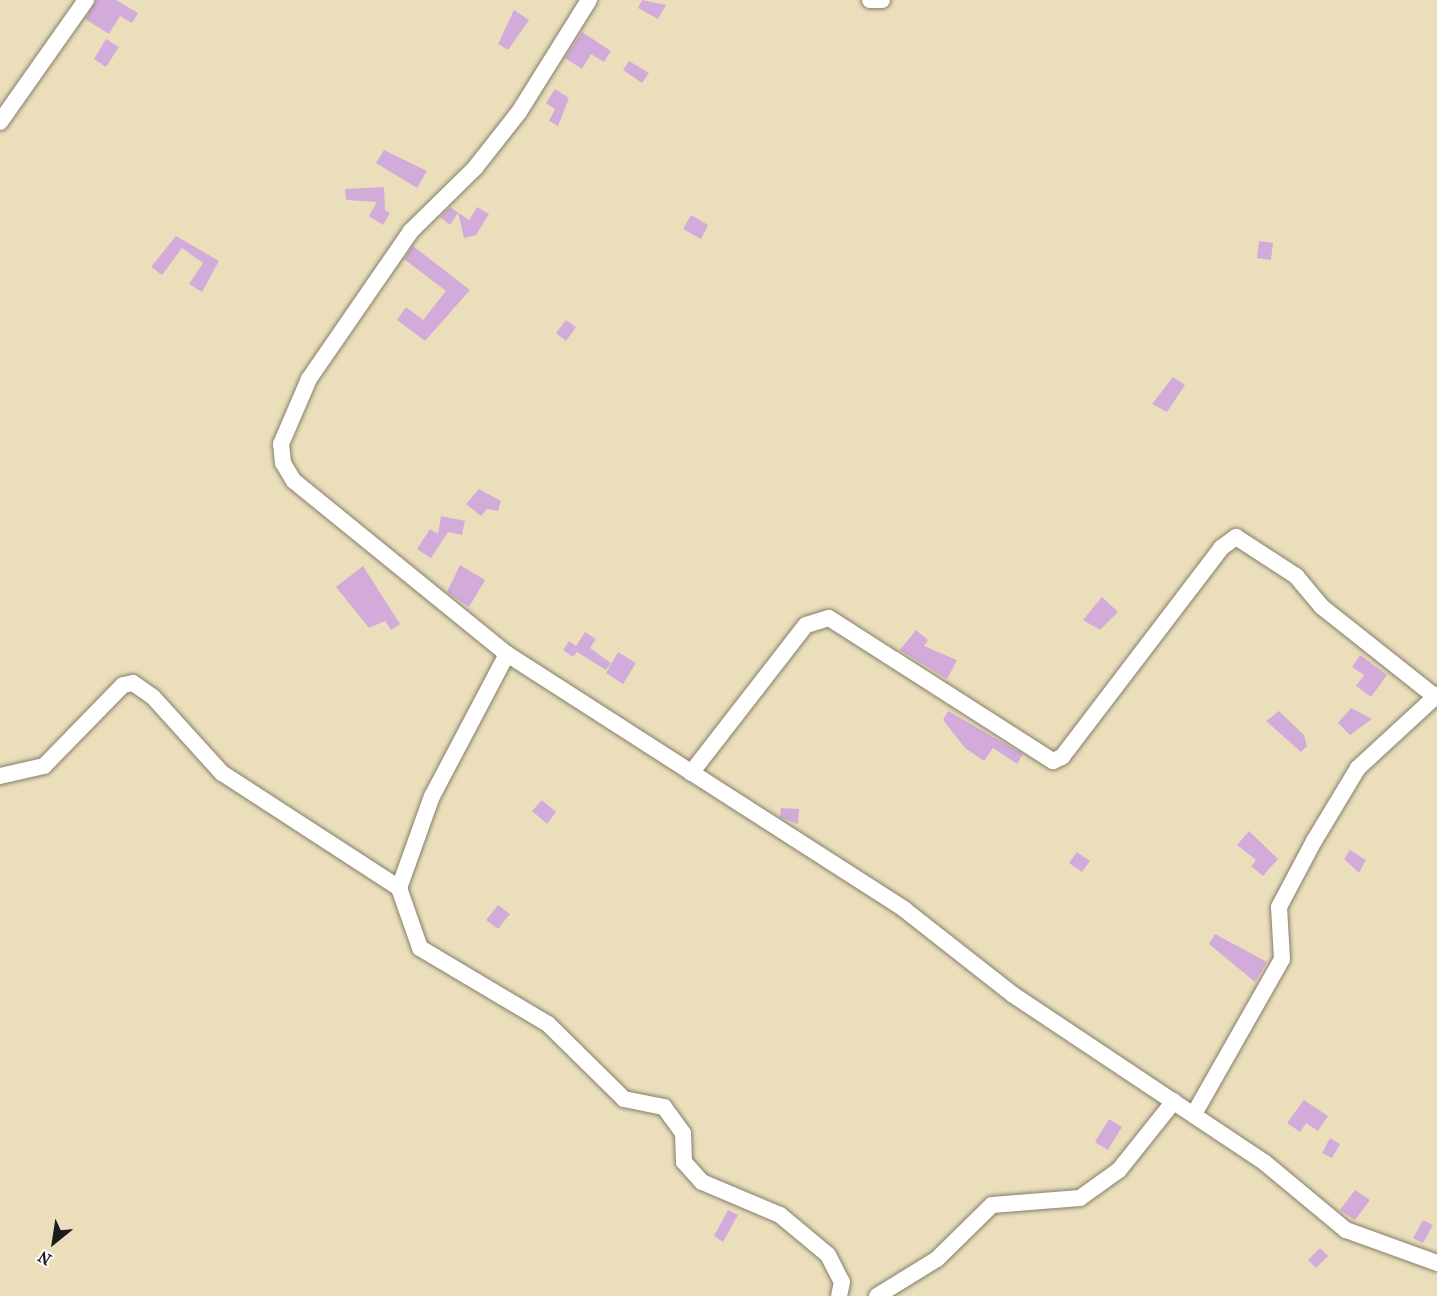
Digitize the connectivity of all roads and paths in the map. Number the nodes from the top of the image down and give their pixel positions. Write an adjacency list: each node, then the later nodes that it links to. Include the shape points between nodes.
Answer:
1 (86, 0): 5 (street)
2 (590, 0): 6 (street, via 504,131 411,231 309,379 280,444 283,464 294,481)
3 (870, 0): 4 (street)
4 (882, 0)
5 (0, 122)
6 (507, 654): 8 (street); 10 (street, via 432,796)
7 (1436, 697): 8 (street, via 1322,607 1296,576 1236,537 1221,548 1062,757 1053,761 829,618 806,625); 12 (street, via 1358,768 1314,841 1279,907 1282,959)
8 (691, 773): 11 (street, via 905,910 1012,994)
9 (0, 776): 10 (street, via 44,766 123,685 133,683 153,697 222,773)
10 (399, 888): 14 (street, via 420,948 548,1024 624,1098 664,1107 683,1133 684,1162 702,1182 780,1215 828,1255 842,1282)
11 (1174, 1101): 12 (street); 15 (street, via 1119,1170 1080,1198 992,1205 937,1259)
12 (1194, 1114): 13 (street, via 1346,1230)
13 (1437, 1263)
14 (839, 1296)
15 (877, 1296)

